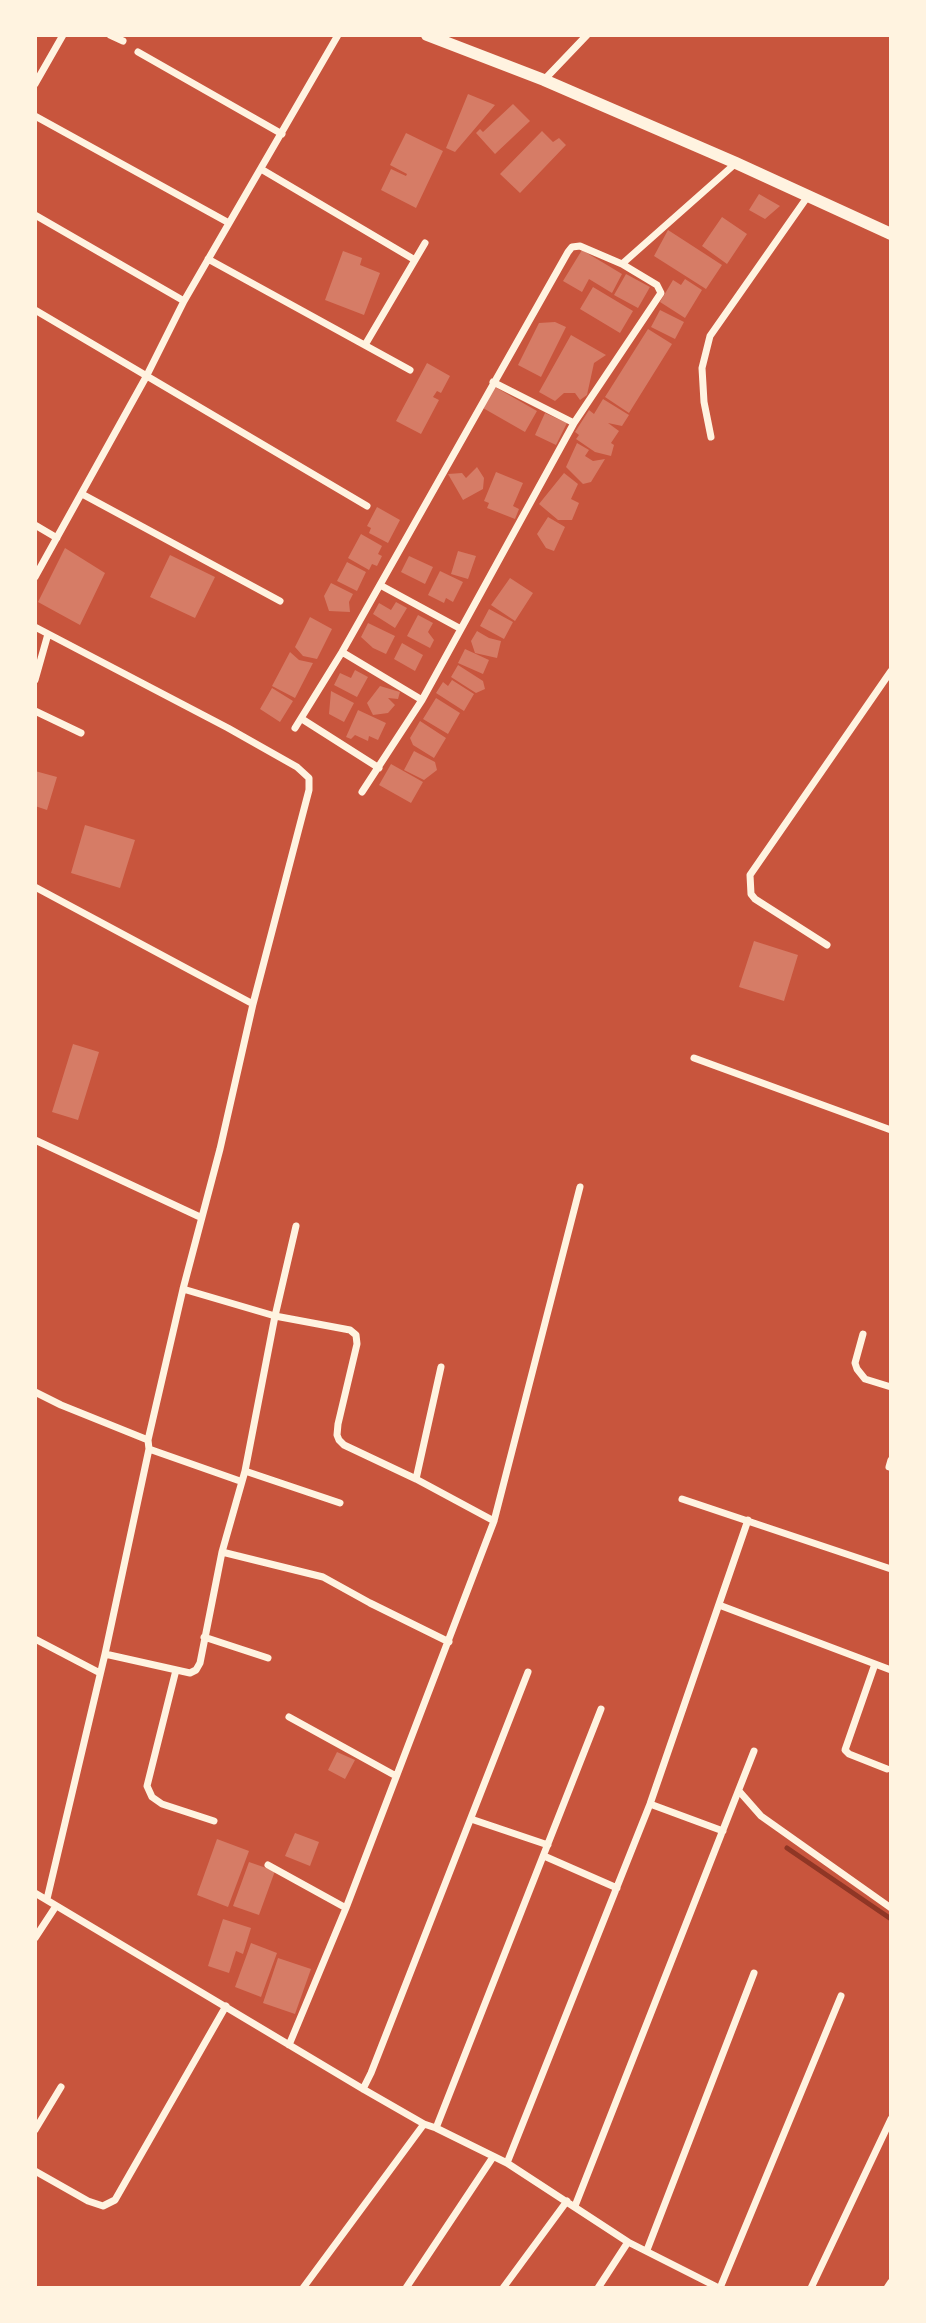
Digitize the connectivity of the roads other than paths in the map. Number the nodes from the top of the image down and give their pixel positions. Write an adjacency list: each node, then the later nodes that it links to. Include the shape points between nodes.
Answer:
1 (63, 35): 9 (street)
2 (110, 35): 6 (street)
3 (338, 35): 11 (street)
4 (427, 35): 8 (street)
5 (587, 35): 8 (street)
6 (123, 41)
7 (138, 52): 11 (street)
8 (544, 80): 12 (street)
9 (35, 84)
10 (35, 116): 16 (street)
11 (282, 134): 13 (street)
12 (736, 163): 14 (street); 21 (street)
13 (261, 169): 16 (street); 20 (street)
14 (808, 196): 17 (street); 29 (street, via 710,336 702,368)
15 (35, 215): 22 (street)
16 (229, 223): 19 (street)
17 (891, 234)
18 (425, 243): 20 (street)
19 (208, 259): 22 (street); 24 (street)
20 (415, 260): 24 (street)
21 (622, 264): 27 (street, via 580,246 572,247); 28 (street, via 657,285 661,293)
22 (184, 301): 26 (street)
23 (35, 310): 26 (street)
24 (365, 345): 25 (street)
25 (410, 370)
26 (146, 377): 30 (street); 31 (street)
27 (494, 382): 28 (street); 35 (street)
28 (574, 424): 38 (street)
29 (711, 437)
30 (82, 494): 33 (street); 36 (street)
31 (367, 506)
32 (35, 525): 33 (street)
33 (57, 538): 34 (street)
34 (35, 578)
35 (380, 585): 38 (street); 40 (street)
36 (280, 601)
37 (35, 627): 39 (street)
38 (461, 629): 43 (street)
39 (48, 634): 42 (street); 52 (street, via 228,728 309,778)
40 (342, 652): 43 (street); 45 (street)
41 (891, 671): 51 (street, via 751,875 755,900)
42 (35, 680)
43 (422, 700): 48 (street)
44 (35, 711): 47 (street)
45 (302, 719): 46 (street); 48 (street)
46 (295, 728)
47 (81, 733)
48 (379, 768): 49 (street)
49 (362, 792)
50 (35, 887): 52 (street)
51 (827, 945)
52 (253, 1004): 57 (street)
53 (694, 1058): 54 (street)
54 (891, 1130)
55 (35, 1140): 57 (street)
56 (580, 1187): 73 (street)
57 (201, 1217): 59 (street)
58 (296, 1226): 60 (street)
59 (183, 1289): 60 (street); 65 (street)
60 (275, 1316): 67 (street); 68 (street, via 356,1335 337,1435 344,1445)
61 (863, 1334): 63 (street, via 856,1369 865,1379)
62 (441, 1367): 68 (street)
63 (890, 1385)
64 (35, 1392): 65 (street)
65 (148, 1440): 66 (street)
66 (149, 1449): 69 (street); 80 (street)
67 (245, 1471): 69 (street); 71 (street)
68 (416, 1479): 73 (street)
69 (240, 1481): 74 (street)
70 (682, 1499): 72 (street)
71 (340, 1503)
72 (748, 1520): 75 (street); 76 (street)
73 (494, 1521): 79 (street)
74 (222, 1552): 77 (street); 79 (street, via 323,1577)
75 (891, 1569)
76 (719, 1605): 82 (street); 93 (street)
77 (204, 1637): 81 (street); 83 (street, via 197,1670)
78 (35, 1639): 86 (street)
79 (449, 1642): 91 (street)
80 (105, 1654): 83 (street); 86 (street)
81 (268, 1658)
82 (875, 1664): 84 (street); 90 (street, via 845,1750)
83 (176, 1670): 95 (street, via 148,1786 152,1797 162,1804)
84 (891, 1670)
85 (528, 1672): 94 (street)
86 (100, 1673): 102 (street)
87 (601, 1709): 97 (street)
88 (289, 1717): 91 (street)
89 (754, 1751): 92 (street)
90 (887, 1769)
91 (396, 1776): 104 (street)
92 (739, 1791): 96 (street); 105 (street, via 761,1816)
93 (650, 1804): 96 (street); 100 (street)
94 (471, 1819): 97 (street); 112 (street)
95 (214, 1821)
96 (723, 1830): 121 (street)
97 (548, 1845): 98 (street)
98 (544, 1856): 100 (street); 115 (street)
99 (268, 1865): 104 (street)
100 (617, 1888): 118 (street)
101 (35, 1893): 102 (street)
102 (47, 1899): 103 (street)
103 (55, 1906): 106 (street); 109 (street)
104 (346, 1908): 110 (street)
105 (891, 1908)
106 (35, 1938)
107 (754, 1973): 123 (street)
108 (841, 1996): 129 (street)
109 (226, 2006): 110 (street); 119 (street, via 115,2200 103,2206 88,2201)
110 (289, 2045): 112 (street)
111 (61, 2087): 116 (street)
112 (363, 2090): 114 (street)
113 (891, 2119): 130 (street)
114 (424, 2124): 115 (street); 125 (street)
115 (436, 2128): 117 (street)
116 (35, 2130)
117 (493, 2157): 118 (street); 126 (street)
118 (507, 2163): 120 (street)
119 (35, 2171)
120 (567, 2201): 121 (street); 127 (street)
121 (575, 2206): 122 (street)
122 (628, 2242): 123 (street); 128 (street)
123 (647, 2250): 129 (street)
124 (891, 2282): 131 (street)
125 (303, 2288)
126 (406, 2288)
127 (503, 2288)
128 (597, 2288)
129 (720, 2288)
130 (811, 2288)
131 (887, 2288)

